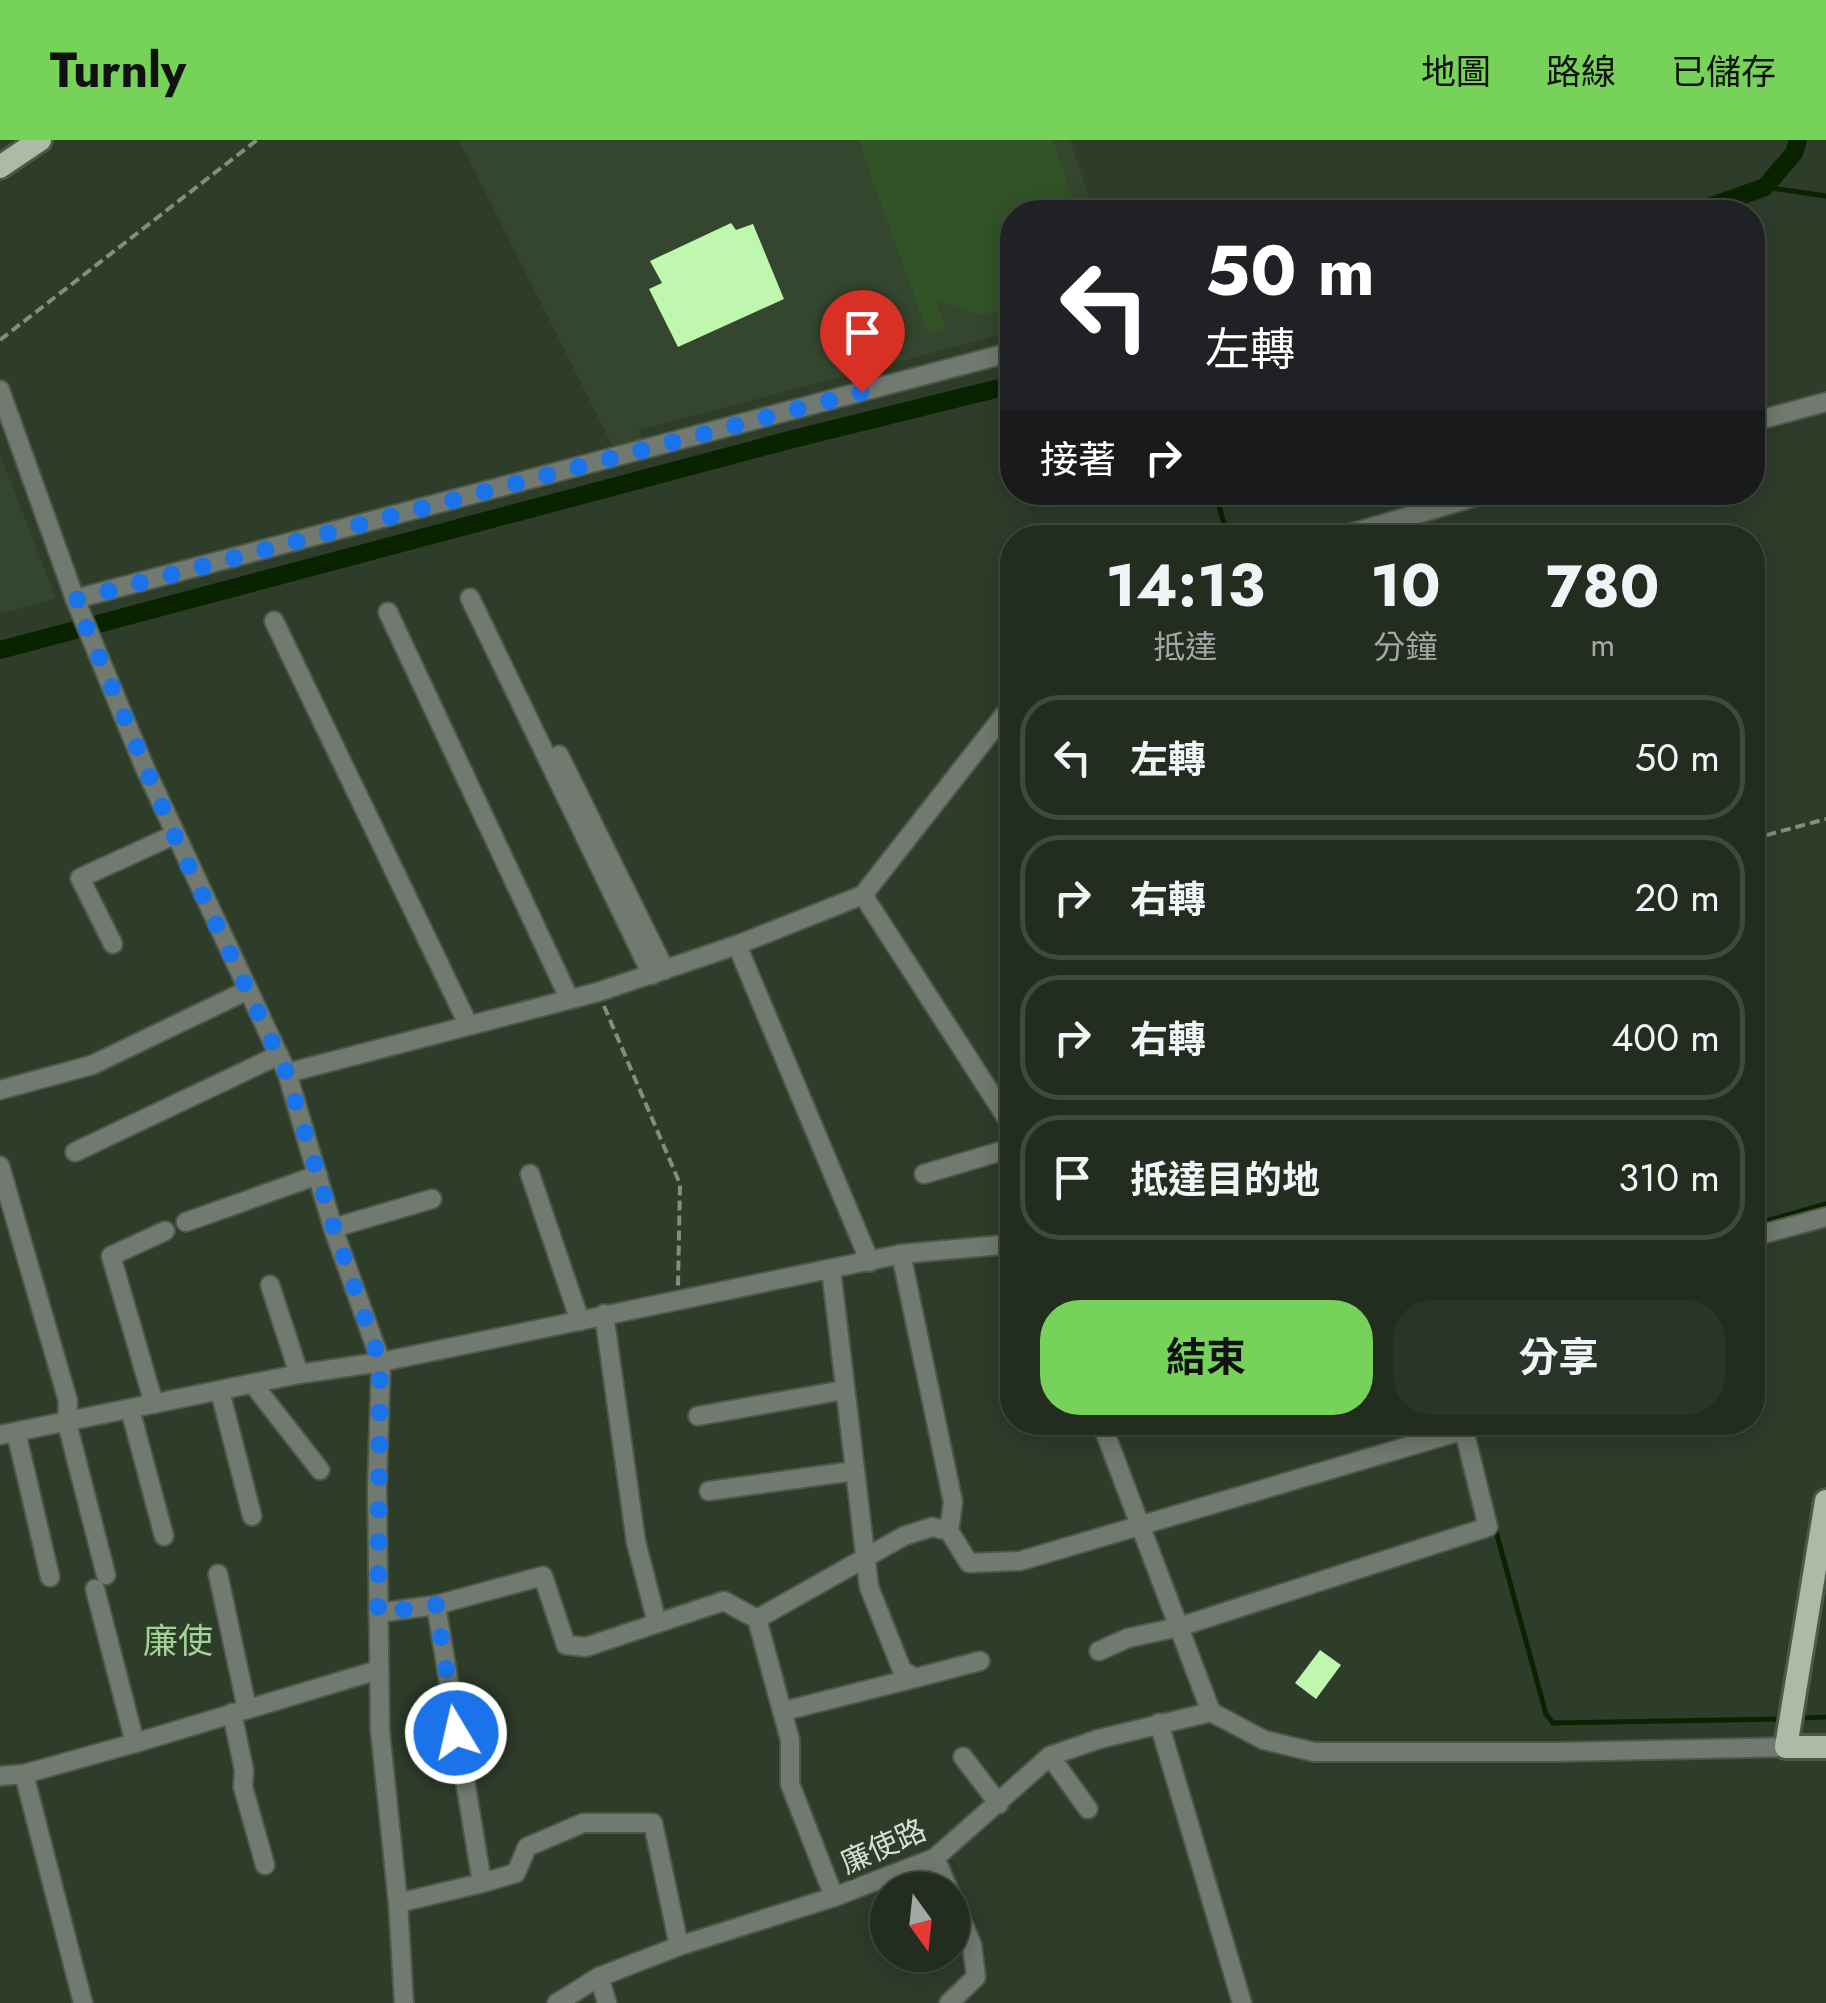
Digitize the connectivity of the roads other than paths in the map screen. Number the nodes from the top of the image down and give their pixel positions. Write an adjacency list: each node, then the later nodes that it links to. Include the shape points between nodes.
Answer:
1 (40, 140): 2 (main road)
2 (0, 167)
3 (1000, 355): 10 (street)
4 (0, 390): 10 (street)
5 (1826, 402): 6 (street)
6 (1765, 418)
7 (1448, 505): 8 (street)
8 (1380, 525)
9 (475, 597): 18 (street)
10 (78, 605): 14 (street)
11 (388, 612): 20 (street)
12 (274, 620): 21 (street)
13 (1000, 720): 15 (street)
14 (174, 835): 16 (street, via 80,878); 19 (street)
15 (863, 894): 17 (street); 25 (street)
16 (112, 944)
17 (737, 946): 18 (street); 40 (street)
18 (658, 972): 20 (street)
19 (248, 990): 22 (street); 24 (street, via 92,1065)
20 (568, 998): 21 (street)
21 (468, 1024): 23 (street)
22 (279, 1056): 23 (street); 26 (street)
23 (287, 1074): 31 (street)
24 (0, 1090)
25 (1000, 1107)
26 (75, 1152)
27 (1000, 1152): 30 (street)
28 (0, 1166): 53 (street, via 68,1401)
29 (530, 1174): 44 (street)
30 (924, 1174)
31 (318, 1175): 34 (street); 35 (street)
32 (432, 1199): 35 (street)
33 (1826, 1217): 37 (street)
34 (186, 1222)
35 (334, 1228): 45 (street)
36 (165, 1231): 50 (street, via 112,1256)
37 (1765, 1233)
38 (1000, 1245): 39 (street)
39 (902, 1254): 40 (street); 64 (street, via 952,1502)
40 (870, 1262): 41 (street)
41 (831, 1269): 43 (street); 48 (street)
42 (270, 1284): 46 (street)
43 (604, 1314): 44 (street); 72 (street, via 636,1542)
44 (580, 1320): 45 (street)
45 (380, 1362): 46 (street); 70 (street)
46 (299, 1374): 47 (street)
47 (253, 1384): 49 (street); 58 (street)
48 (844, 1390): 52 (street); 59 (street)
49 (220, 1391): 50 (street); 62 (street)
50 (154, 1404): 51 (street)
51 (130, 1410): 53 (street); 65 (street)
52 (698, 1416)
53 (67, 1424): 54 (street); 82 (street)
54 (8, 1434): 68 (street)
55 (1110, 1435): 63 (street)
56 (1434, 1435): 63 (street)
57 (1465, 1435): 73 (street, via 1488,1527)
58 (320, 1470)
59 (854, 1470): 60 (street); 66 (street)
60 (708, 1492)
61 (1826, 1501): 83 (main road)
62 (252, 1516)
63 (1141, 1525): 64 (street, via 1003,1562 969,1562); 73 (street)
64 (948, 1530): 66 (street, via 932,1527 904,1536)
65 (164, 1536)
66 (864, 1558): 71 (street); 77 (street, via 902,1670)
67 (218, 1574): 78 (street)
68 (50, 1577)
69 (436, 1605): 70 (street); 72 (street, via 543,1576 566,1646 586,1647); 94 (street)
70 (378, 1613): 76 (street)
71 (758, 1619): 72 (street, via 724,1601); 79 (street)
72 (657, 1623)
73 (1179, 1627): 74 (street); 80 (street)
74 (1099, 1651)
75 (980, 1661): 77 (street)
76 (378, 1670): 78 (street); 96 (street)
77 (915, 1678): 79 (street)
78 (240, 1711): 82 (street); 92 (street, via 243,1786)
79 (784, 1711): 95 (street, via 790,1784)
80 (1211, 1712): 81 (street, 廉使路); 83 (street, via 1264,1740 1314,1752)
81 (1158, 1723): 86 (street, 廉使路); 105 (street)
82 (135, 1743): 87 (street)
83 (1786, 1747): 84 (main road)
84 (1826, 1747)
85 (963, 1756): 89 (street)
86 (1050, 1756): 89 (street, 廉使路); 90 (street)
87 (24, 1774): 88 (street); 101 (street)
88 (0, 1776)
89 (1000, 1804): 91 (street, 廉使路)
90 (1088, 1809)
91 (935, 1858): 93 (street); 95 (street, 廉使路)
92 (265, 1865)
93 (941, 1872)
94 (482, 1883): 96 (street); 98 (street, via 516,1873 527,1848 583,1823 653,1823)
95 (834, 1898): 98 (street, 廉使路)
96 (398, 1903): 102 (street)
97 (970, 1939): 100 (street, via 976,1977)
98 (679, 1946): 99 (street, 廉使路)
99 (599, 1977): 103 (street, 廉使路); 104 (street)
100 (952, 2002)
101 (83, 2003)
102 (404, 2003)
103 (557, 2003)
104 (607, 2003)
105 (1242, 2003)

